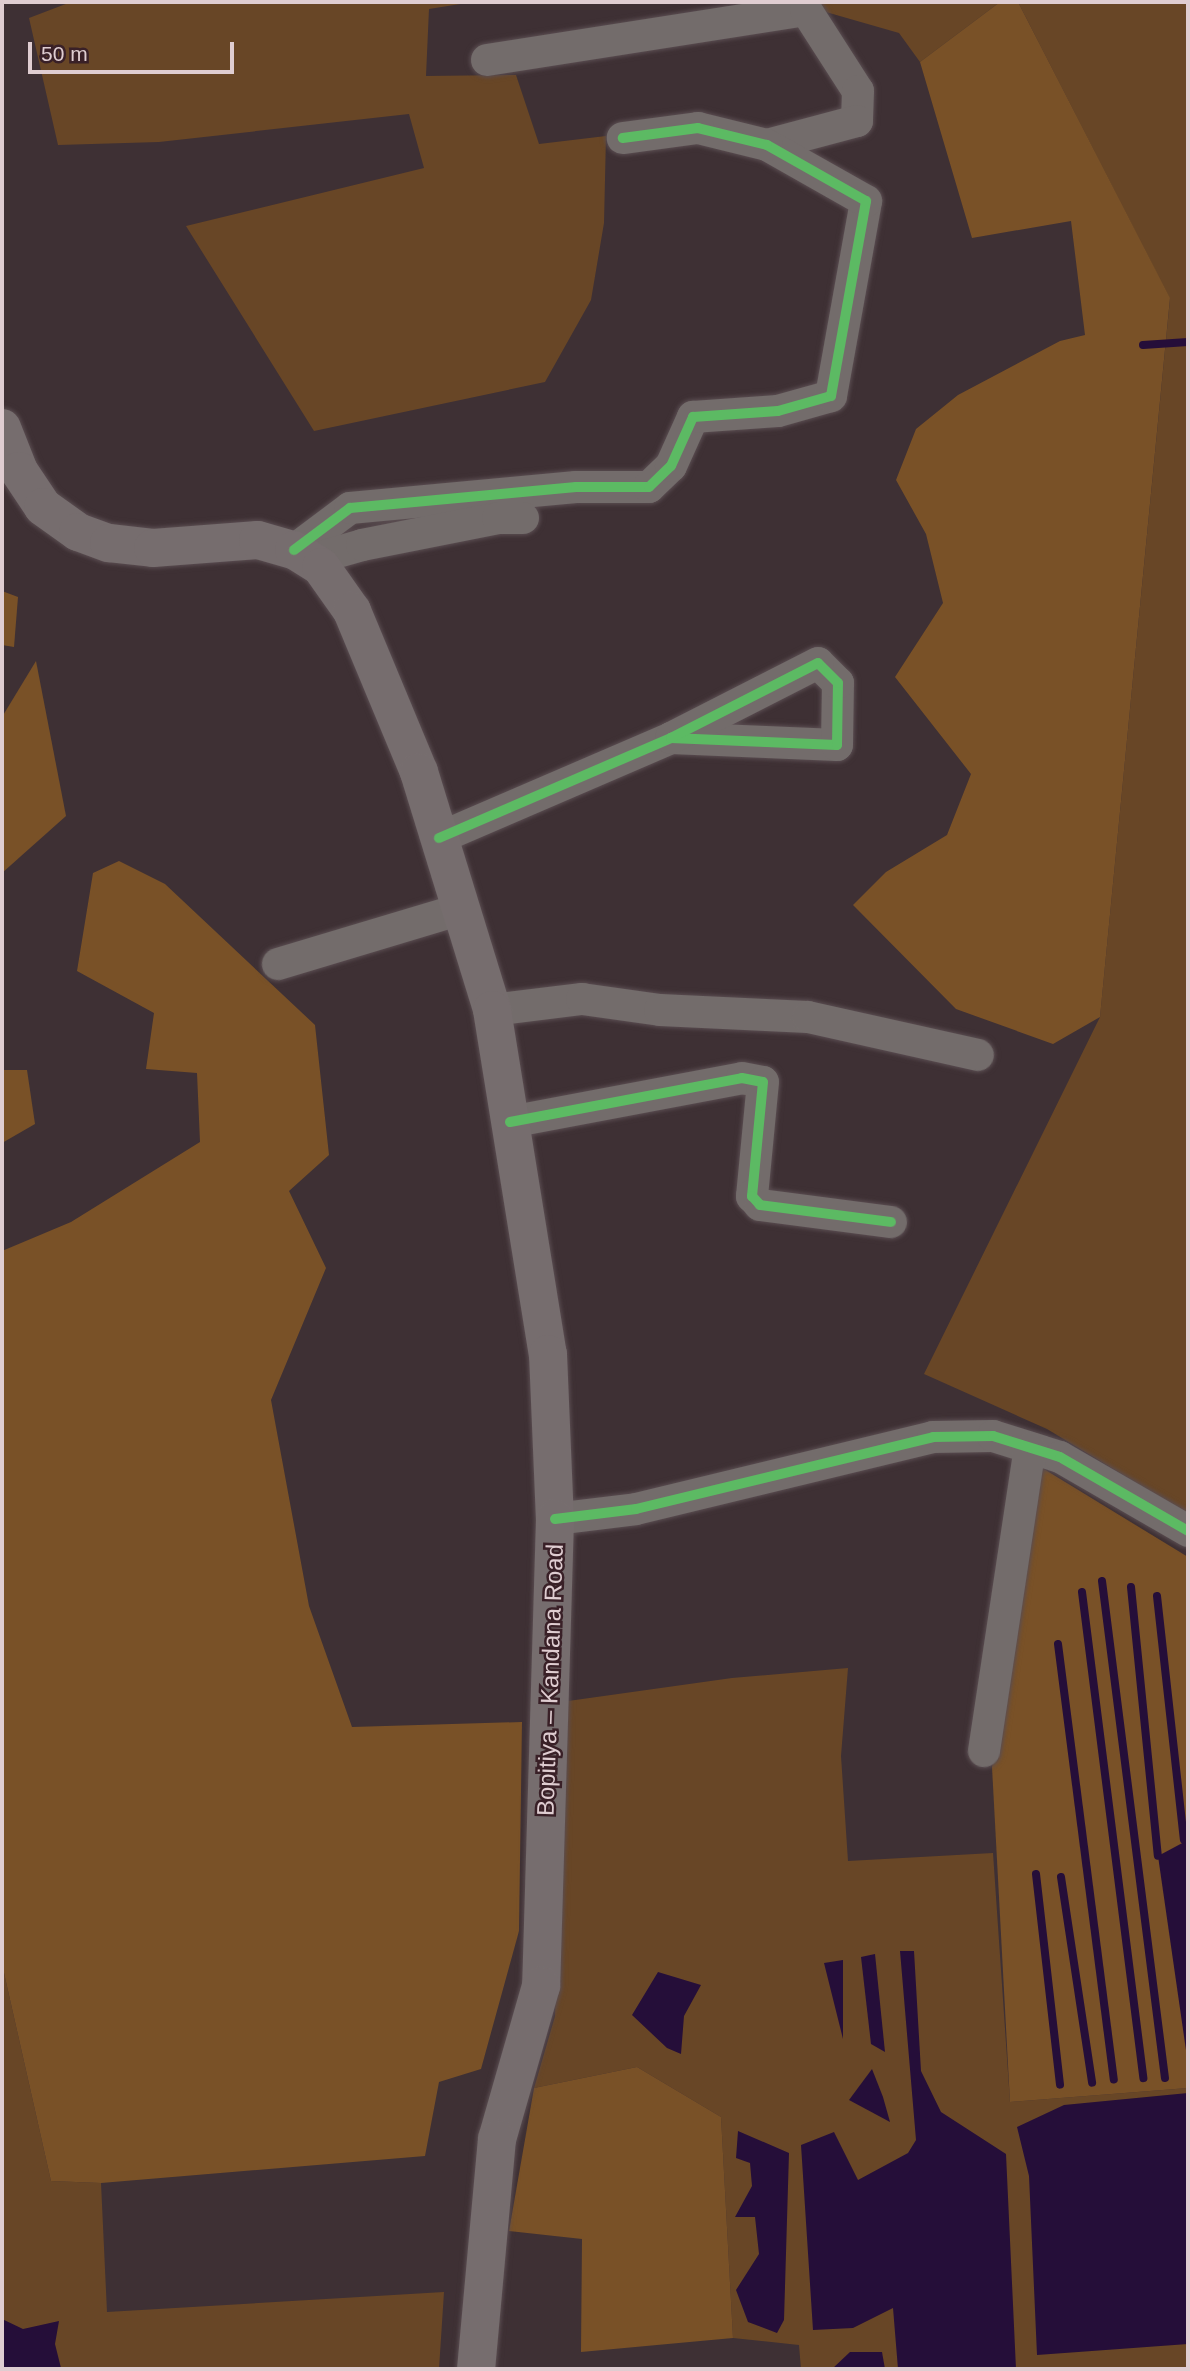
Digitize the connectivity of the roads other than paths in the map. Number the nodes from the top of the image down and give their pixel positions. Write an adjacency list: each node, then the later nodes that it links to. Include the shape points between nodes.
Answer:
1 (487, 60): 3 (street, via 806,10 858,91 857,121)
2 (623, 138): 3 (street, via 698,128)
3 (767, 145): 6 (street, via 866,201 831,396 778,411 693,417 671,466 649,487 576,487 350,508)
4 (2, 428): 6 (main road, via 19,471 43,507 79,532 109,543 153,548 258,540)
5 (523, 518): 6 (street, via 498,518)
6 (302, 555): 8 (main road, Bopitiya – Kandana Road, via 321,567 352,611 419,772)
7 (671, 738): 7 (street, via 837,745 838,683 818,663); 8 (street)
8 (439, 838): 9 (main road, Bopitiya – Kandana Road)
9 (461, 909): 10 (street); 11 (main road, Bopitiya – Kandana Road)
10 (278, 964)
11 (492, 1010): 12 (street, via 582,999 660,1010 808,1017); 13 (main road, Bopitiya – Kandana Road)
12 (978, 1055)
13 (510, 1122): 14 (street, via 742,1078 764,1082 752,1196 760,1205); 16 (main road, Bopitiya – Kandana Road, via 548,1354)
14 (891, 1222)
15 (1030, 1448): 16 (street, via 993,1436 933,1437 636,1509); 17 (street, via 1060,1457); 18 (street)
16 (555, 1519): 19 (main road, Bopitiya – Kandana Road, via 541,1986 497,2138)
17 (1188, 1531)
18 (984, 1751)
19 (476, 2369)

